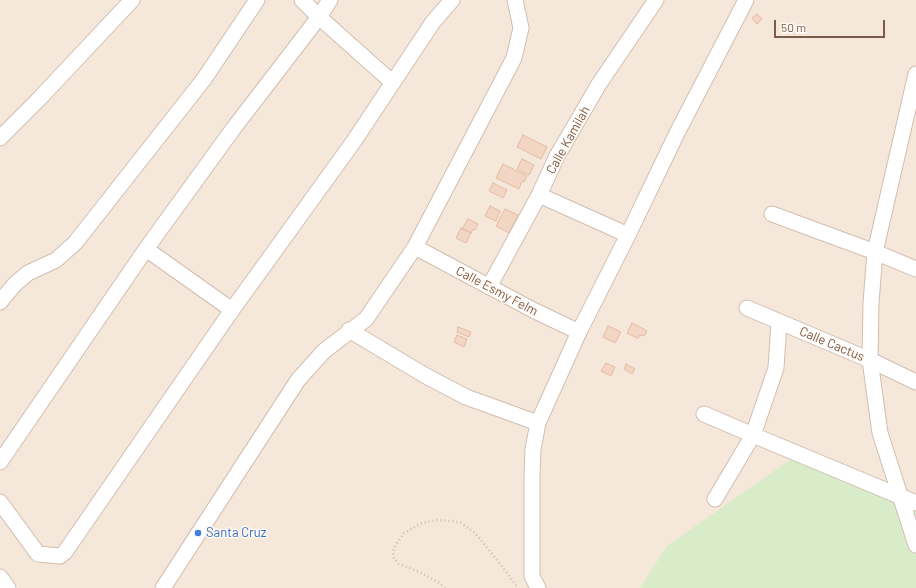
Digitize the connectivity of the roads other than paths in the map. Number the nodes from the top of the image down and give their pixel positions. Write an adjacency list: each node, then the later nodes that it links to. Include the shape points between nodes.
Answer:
1 (132, 0): 12 (street)
2 (256, 0): 21 (street, via 204,79 75,243 56,260 28,273 14,284)
3 (302, 0): 9 (street)
4 (330, 0): 9 (street)
5 (452, 0): 11 (street, via 433,22)
6 (516, 0): 16 (street, via 521,28 514,58)
7 (656, 0): 13 (street, Calle Kamilah, via 599,84 557,156)
8 (746, 0): 15 (street)
9 (319, 17): 11 (street); 17 (street)
10 (916, 74): 18 (street)
11 (392, 82): 23 (street, via 354,141)
12 (0, 138)
13 (539, 196): 15 (street); 20 (street, Calle Kamilah)
14 (772, 214): 18 (street)
15 (628, 235): 26 (street)
16 (415, 247): 20 (street, Calle Esmy Felm); 25 (street, via 366,319)
17 (146, 249): 23 (street); 32 (street)
18 (875, 252): 19 (street); 27 (street)
19 (916, 269)
20 (489, 287): 26 (street, Calle Esmy Felm)
21 (0, 302)
22 (747, 308): 24 (street, Calle Cactus)
23 (232, 310): 35 (street, via 65,552 60,556 38,554)
24 (779, 322): 27 (street, Calle Cactus); 31 (street, via 776,368)
25 (349, 330): 30 (street, via 466,398); 40 (street, via 324,351 298,380)
26 (579, 332): 30 (street)
27 (870, 360): 28 (street, Calle Cactus); 33 (street, via 880,433)
28 (916, 382)
29 (704, 414): 31 (street)
30 (538, 423): 41 (street, via 533,449 532,576)
31 (753, 434): 33 (street); 34 (street)
32 (0, 462)
33 (900, 497): 36 (street); 37 (street)
34 (715, 499)
35 (0, 502)
36 (916, 503)
37 (916, 545)
38 (0, 577): 39 (street)
39 (8, 588)
40 (163, 588)
41 (538, 588)

